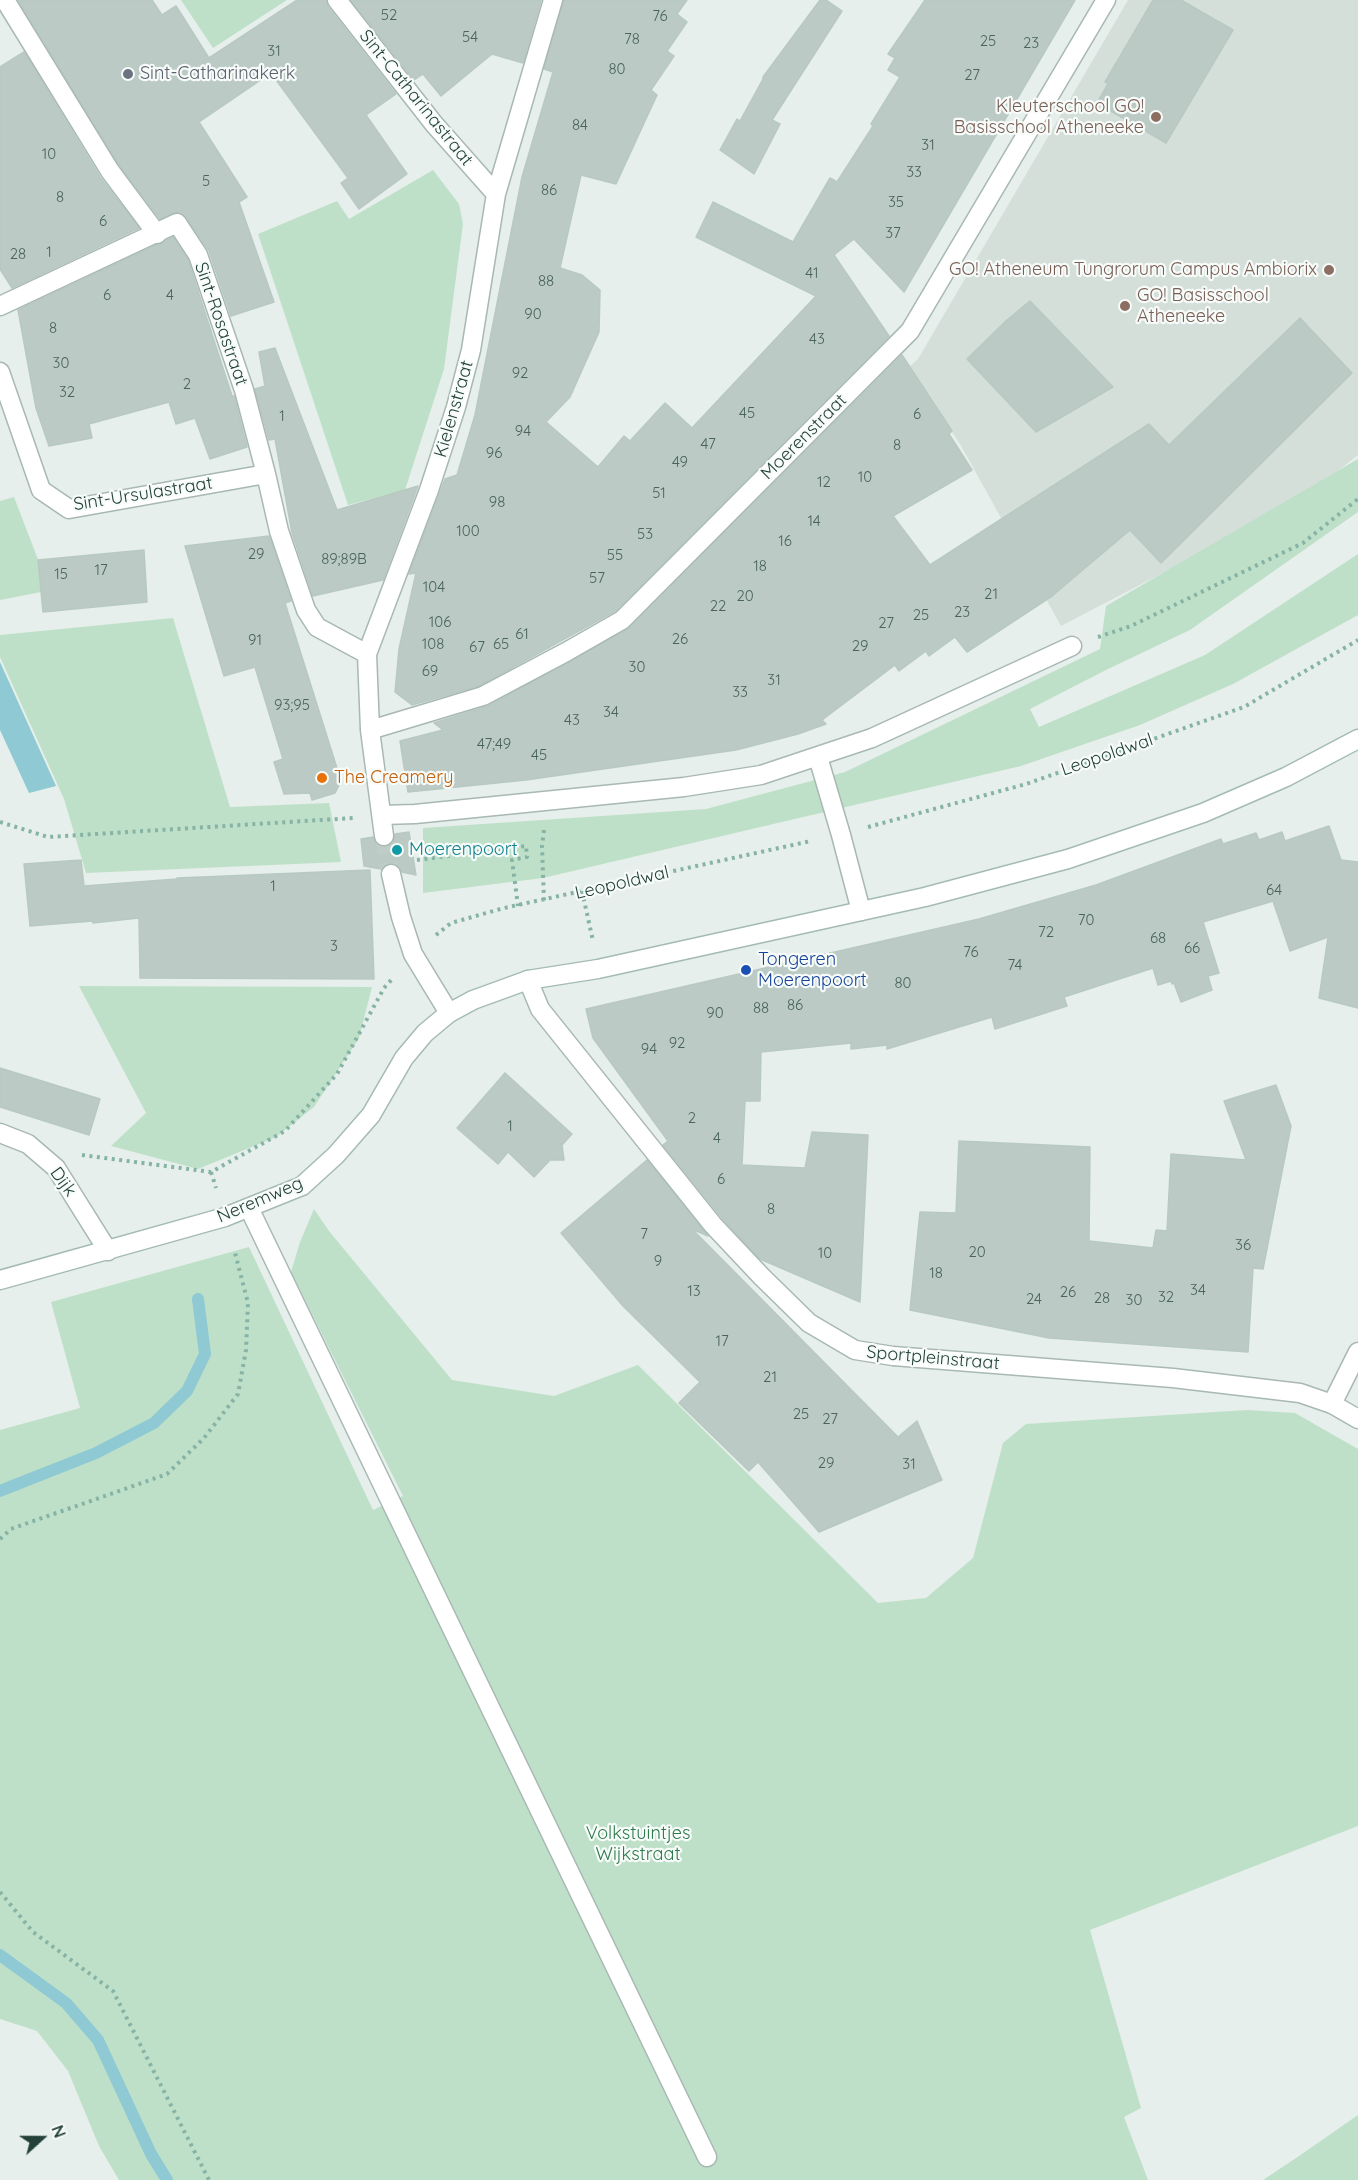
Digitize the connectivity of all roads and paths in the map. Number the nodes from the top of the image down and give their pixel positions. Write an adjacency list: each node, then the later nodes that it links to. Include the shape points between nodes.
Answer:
1 (5, 0): 6 (street, via 110,171)
2 (337, 0): 5 (street, Sint-Catharinastraat, via 434,124)
3 (553, 0): 5 (street, Kielenstraat)
4 (1106, 0): 14 (street, Moerenstraat, via 910,331 622,620 483,696)
5 (496, 194): 13 (street, Kielenstraat, via 471,350 456,407)
6 (157, 234): 7 (street); 9 (street, Sint-Rosastraat, via 177,224 198,255 244,390)
7 (0, 306)
8 (0, 372): 9 (street, Sint-Ursulastraat, via 41,490 69,509)
9 (267, 474): 13 (street, Sint-Rosastraat, via 279,531 306,610 317,627)
10 (1358, 499): 12 (path, via 1303,543 1131,626)
11 (1358, 640): 20 (path, Leopoldwal, via 1244,707 1026,784)
12 (1072, 646): 16 (street, via 872,738)
13 (367, 654): 14 (street, Kielenstraat)
14 (370, 730): 18 (street, Kielenstraat)
15 (1358, 739): 27 (street, via 1286,777 1133,838 1068,859)
16 (818, 757): 17 (street, via 761,775); 20 (street)
17 (547, 800): 18 (street); 25 (path, via 542,846)
18 (382, 814): 19 (path, via 48,837); 21 (street)
19 (0, 822)
20 (841, 835): 24 (path, Leopoldwal); 27 (street)
21 (384, 836)
22 (413, 861): 26 (path, via 526,846 527,857 512,860)
23 (391, 874): 28 (street)
24 (582, 891): 25 (path, Leopoldwal); 29 (path)
25 (544, 901): 26 (path, Leopoldwal)
26 (518, 906): 28 (path, Leopoldwal, via 451,923)
27 (861, 911): 29 (street)
28 (413, 954): 31 (street); 33 (path, Leopoldwal, via 384,988 337,1074 285,1131 211,1172 83,1155)
29 (598, 969): 30 (street)
30 (528, 980): 31 (street, via 472,1000); 39 (street, Sportpleinstraat, via 540,1009 713,1225 809,1323 855,1350 1173,1378 1299,1393)
31 (449, 1013): 34 (street, Neremweg, via 404,1058 371,1115 336,1155 302,1185)
32 (0, 1133): 33 (street, Dijk, via 28,1144)
33 (56, 1168): 36 (street, Dijk)
34 (249, 1208): 35 (street, Neremweg); 43 (street)
35 (225, 1217): 36 (street, Neremweg); 41 (path, via 248,1303 246,1350 238,1394 204,1438 167,1474 12,1529)
36 (108, 1251): 37 (street, Neremweg)
37 (0, 1280)
38 (1358, 1352): 39 (street)
39 (1332, 1404): 40 (street, Sportpleinstraat)
40 (1358, 1419)
41 (0, 1539)
42 (0, 1892): 44 (path, via 33,1932 113,1991)
43 (707, 2157)
44 (209, 2180)

